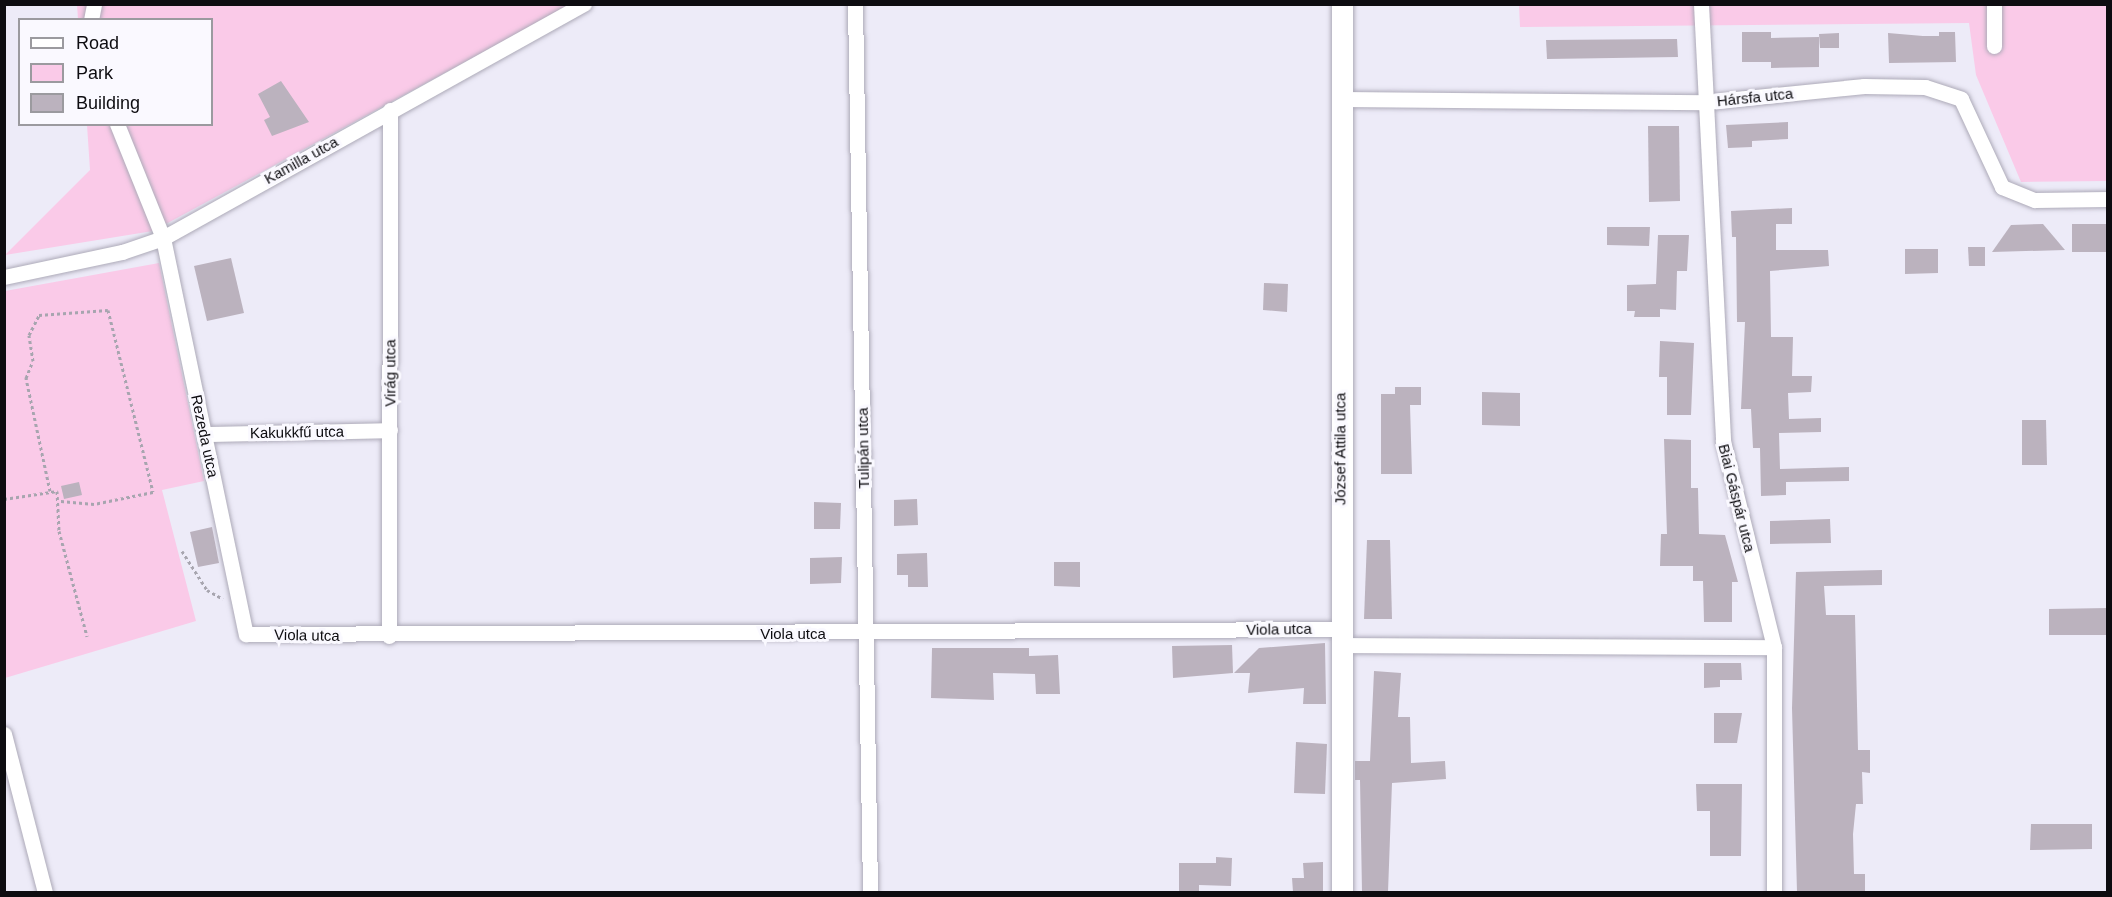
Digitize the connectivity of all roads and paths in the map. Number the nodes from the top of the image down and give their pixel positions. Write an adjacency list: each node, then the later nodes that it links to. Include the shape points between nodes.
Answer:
1 (584, 4): 9 (street, Kamilla utca)
2 (855, 4): 21 (street, Tulipán utca)
3 (1342, 4): 7 (street, József Attila utca)
4 (1701, 4): 8 (street, Biai Gáspár utca)
5 (1994, 4): 6 (street)
6 (1994, 46)
7 (1341, 99): 8 (street, Hársfa utca); 25 (street, József Attila utca)
8 (1706, 102): 11 (street, Hársfa utca, via 1864,86 1925,87 1961,99 2002,187 2035,200); 26 (street, Biai Gáspár utca, via 1723,441)
9 (390, 110): 12 (street, Kamilla utca); 14 (street, Virág utca)
10 (118, 126): 12 (street, Rezeda utca)
11 (2108, 199)
12 (163, 238): 13 (street, Kamilla utca, via 122,252); 15 (street, Rezeda utca)
13 (4, 277)
14 (390, 430): 15 (street, Kakukkfű utca); 24 (street, Virág utca)
15 (205, 434): 20 (street, Rezeda utca)
16 (50, 491): 17 (path); 18 (path, via 57,490); 18 (path, via 26,378 33,361 29,335 39,315 108,310 153,492 94,504)
17 (4, 499)
18 (58, 501): 23 (path, via 59,531)
19 (182, 551): 20 (path, via 207,590)
20 (240, 609): 22 (street, Rezeda utca)
21 (867, 633): 24 (street, Viola utca); 25 (street, Viola utca); 29 (street, Tulipán utca)
22 (246, 634): 24 (street, Viola utca)
23 (87, 636)
24 (388, 636)
25 (1340, 637): 26 (street, Viola utca); 30 (street, József Attila utca)
26 (1774, 646): 31 (street, Biai Gáspár utca)
27 (4, 734): 28 (street)
28 (45, 892)
29 (870, 892)
30 (1342, 892)
31 (1774, 892)

